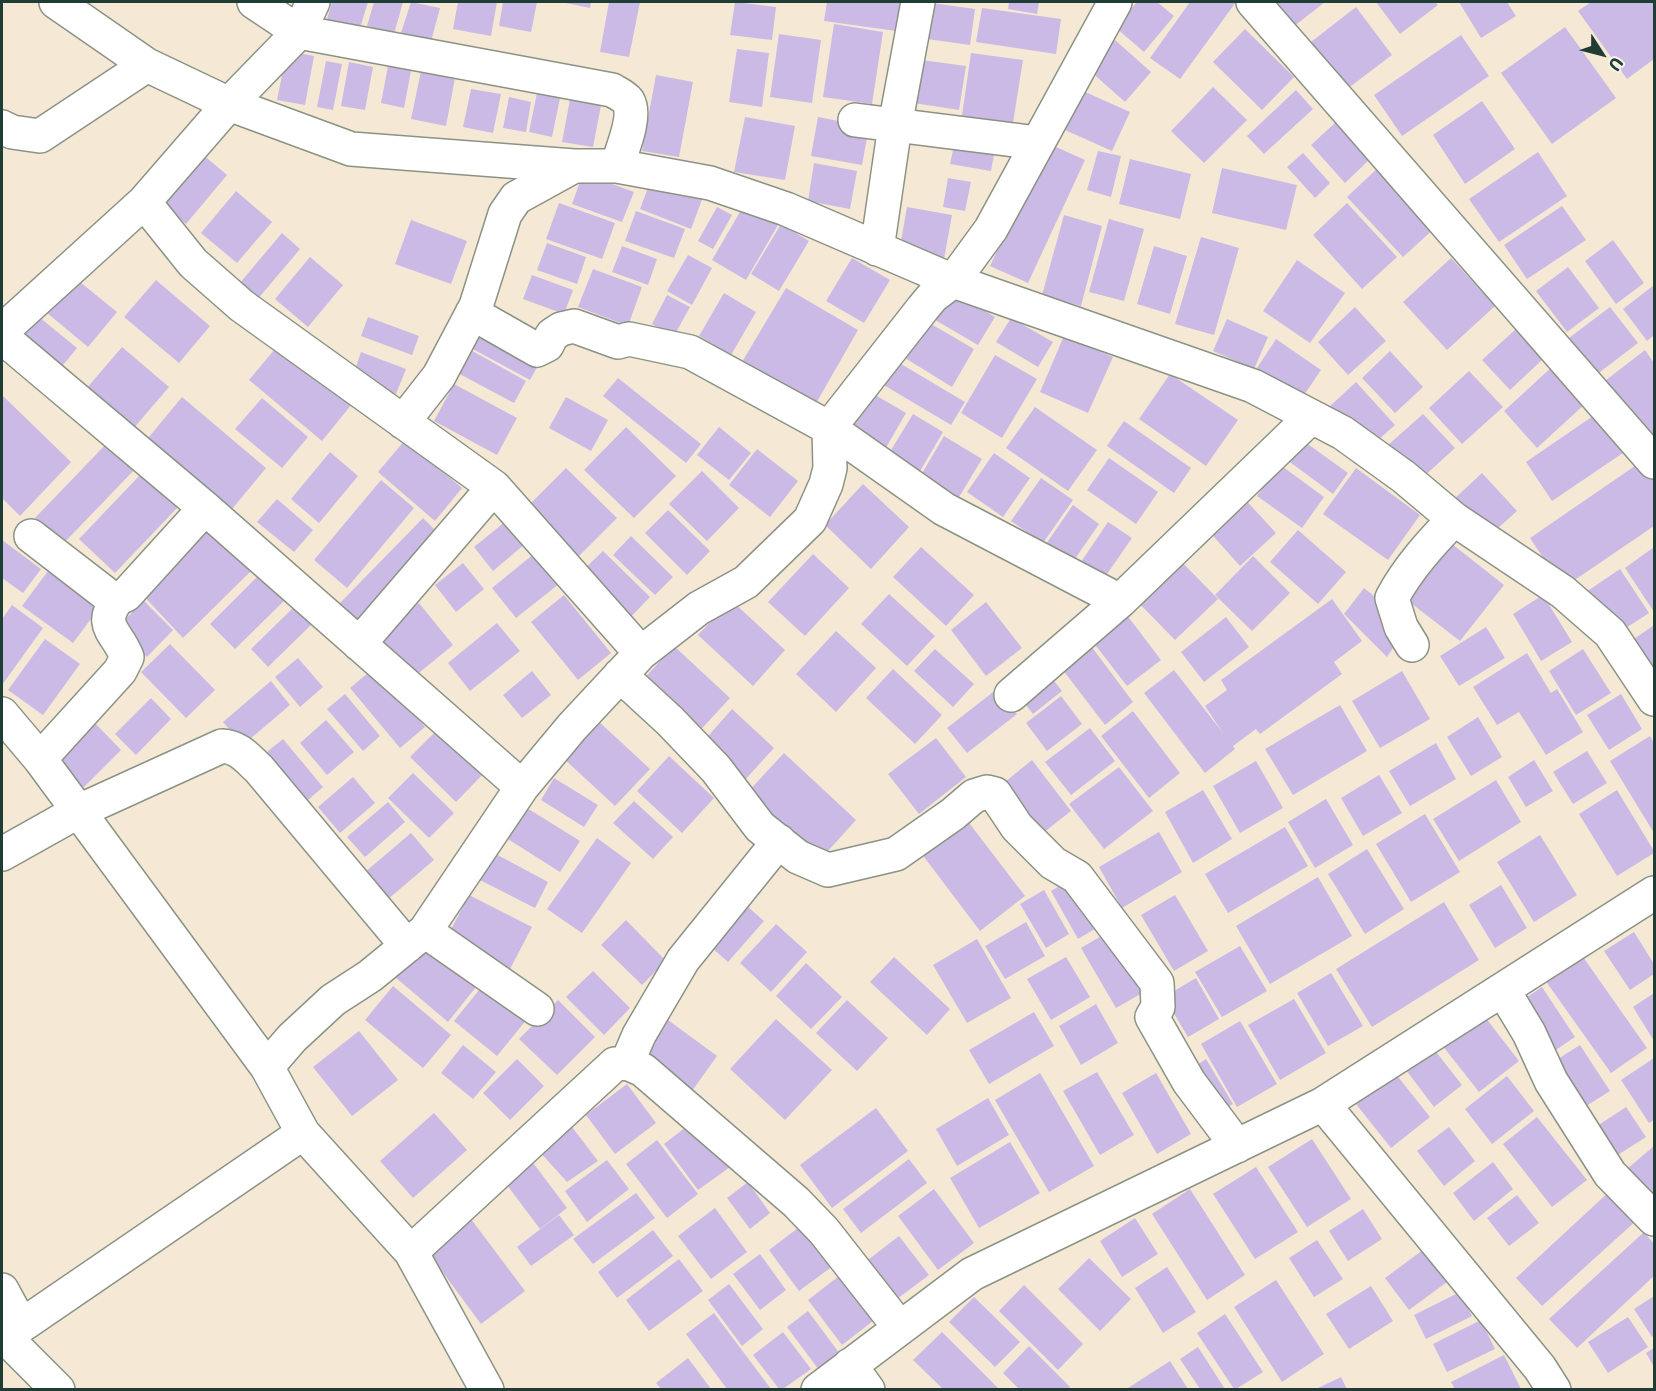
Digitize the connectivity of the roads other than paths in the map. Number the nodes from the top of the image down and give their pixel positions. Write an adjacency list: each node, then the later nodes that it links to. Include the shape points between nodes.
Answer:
1 (56, 2): 8 (street)
2 (254, 2): 7 (street)
3 (313, 2): 7 (street)
4 (918, 2): 11 (street)
5 (1115, 2): 13 (street)
6 (1253, 2): 25 (street)
7 (299, 32): 9 (street); 15 (street, via 612,90 630,106 629,128)
8 (147, 65): 9 (street); 12 (street, via 40,136)
9 (229, 104): 14 (street, via 351,149); 16 (street)
10 (855, 120): 11 (street)
11 (895, 126): 13 (street); 17 (street)
12 (2, 127)
13 (1038, 143): 18 (street, via 991,229)
14 (574, 166): 15 (street); 19 (street, via 516,198 505,214)
15 (617, 166): 17 (street, via 710,183 786,209)
16 (144, 202): 20 (street); 23 (street, via 193,263 242,306)
17 (878, 249): 18 (street)
18 (953, 281): 22 (street, via 1254,386); 24 (street, via 933,296)
19 (472, 313): 23 (street, via 439,376); 24 (street, via 537,350 561,329 574,326 618,342 629,339 690,352)
20 (2, 332)
21 (2, 337): 27 (street)
22 (1310, 418): 28 (street, via 1343,434); 31 (street)
23 (403, 422): 26 (street)
24 (829, 429): 31 (street, via 944,509); 34 (street, via 830,468 810,520 746,582 699,608)
25 (1654, 462)
26 (494, 488): 32 (street); 34 (street)
27 (205, 508): 30 (street, via 126,595); 32 (street)
28 (1454, 519): 33 (street, via 1418,559 1392,598 1401,627); 36 (street, via 1563,592 1610,633)
29 (31, 536): 30 (street)
30 (117, 599): 38 (street, via 107,619 127,657 120,671)
31 (1120, 601): 35 (street)
32 (358, 644): 39 (street)
33 (1412, 645)
34 (631, 664): 39 (street); 41 (street, via 670,721 716,769 760,827)
35 (1011, 695)
36 (1654, 699)
37 (2, 714): 38 (street)
38 (40, 759): 40 (street)
39 (522, 787): 44 (street)
40 (77, 812): 42 (street); 44 (street, via 222,746 232,746 259,769); 48 (street)
41 (779, 841): 47 (street, via 682,960); 51 (street, via 798,857 828,870 850,867 896,854 974,796 995,794 1024,834 1053,863 1077,877 1157,983 1158,1007 1152,1017 1189,1082)
42 (2, 854)
43 (1654, 893): 45 (street)
44 (416, 938): 46 (street); 48 (street, via 333,1000)
45 (1503, 990): 49 (street); 52 (street, via 1551,1081 1610,1174)
46 (537, 1009)
47 (627, 1063): 53 (street, via 615,1064); 55 (street, via 643,1070 796,1202 824,1231)
48 (267, 1067): 50 (street)
49 (1323, 1104): 51 (street); 61 (street)
50 (303, 1133): 53 (street); 56 (street)
51 (1237, 1146): 55 (street, via 972,1274)
52 (1654, 1219)
53 (411, 1252): 59 (street)
54 (2, 1290): 56 (street)
55 (900, 1328): 57 (street)
56 (9, 1334): 58 (street)
57 (859, 1377): 60 (street)
58 (58, 1389)
59 (487, 1389)
60 (818, 1389)
61 (1554, 1389)

